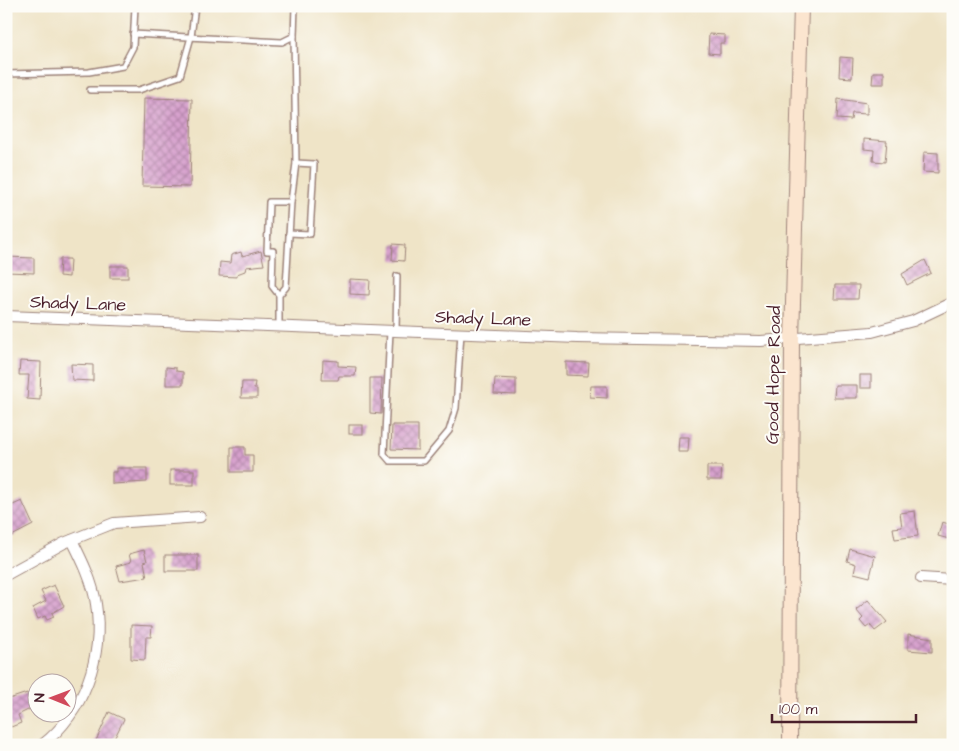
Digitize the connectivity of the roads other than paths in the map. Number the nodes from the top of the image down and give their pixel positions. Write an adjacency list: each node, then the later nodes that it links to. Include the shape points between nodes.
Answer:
1 (135, 6): 5 (lane)
2 (195, 6): 7 (lane)
3 (295, 6): 6 (lane)
4 (801, 6): 20 (main road, Good Hope Road)
5 (134, 34): 7 (lane); 8 (lane, via 133,47 123,66 89,72)
6 (294, 36): 7 (lane, via 282,42); 10 (lane)
7 (191, 37): 9 (lane, via 180,76 139,90)
8 (6, 74)
9 (90, 90)
10 (296, 163): 11 (lane); 12 (lane, via 314,164 310,234)
11 (291, 202): 12 (lane); 14 (lane, via 269,202 267,251 273,251 272,286)
12 (289, 233): 14 (lane, via 286,287)
13 (397, 276): 18 (lane)
14 (279, 295): 17 (lane)
15 (953, 302): 20 (street, Shady Lane, via 895,327)
16 (6, 316): 17 (street, Shady Lane)
17 (279, 327): 18 (street, Shady Lane)
18 (393, 331): 19 (street, Shady Lane); 19 (lane, via 384,454 390,461 419,462 434,452 451,425 456,408)
19 (461, 333): 20 (street, Shady Lane, via 706,342)
20 (792, 340): 27 (main road, Good Hope Road)
21 (200, 517): 22 (street, via 114,522)
22 (72, 540): 23 (street); 26 (street, via 96,603 96,642 92,669 82,698)
23 (6, 575)
24 (921, 578): 25 (street)
25 (953, 580)
26 (48, 743)
27 (790, 745)

